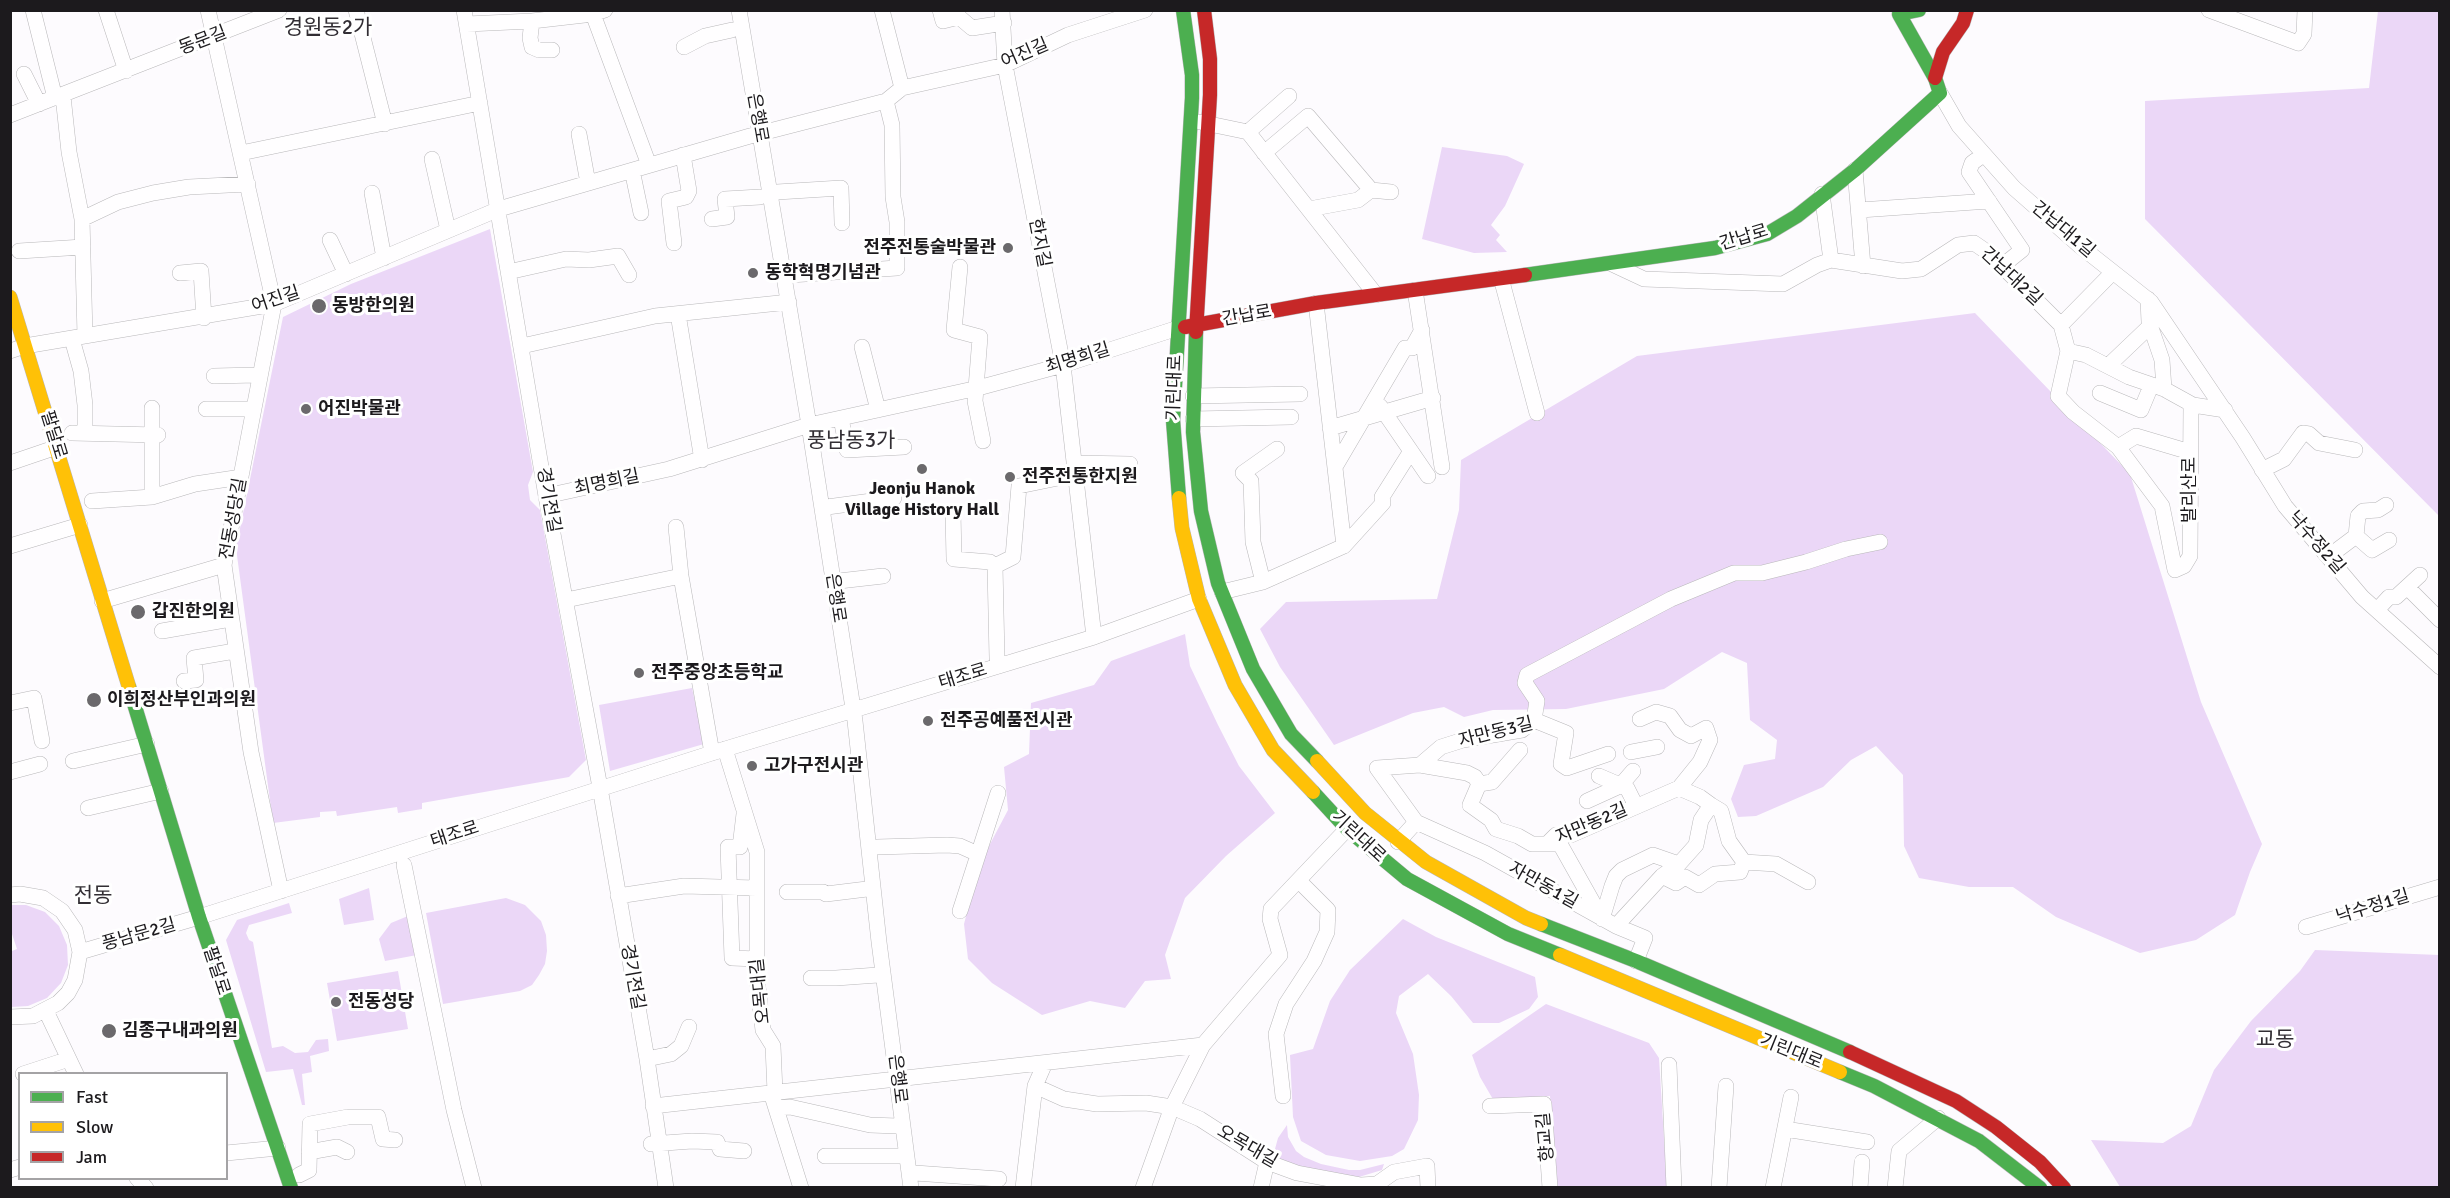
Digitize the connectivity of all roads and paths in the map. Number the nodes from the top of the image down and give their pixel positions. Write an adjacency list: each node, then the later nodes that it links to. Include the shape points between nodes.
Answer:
1 (33, 10): 31 (street)
2 (106, 10): 26 (street)
3 (207, 10): 22 (street, 전동성당길)
4 (279, 10): 22 (street, 동문길)
5 (356, 10): 38 (street)
6 (739, 10): 41 (street, 은행로)
7 (882, 10): 29 (street)
8 (940, 10): 19 (street, 한지길, via 943,21 959,17 972,28)
9 (1144, 10): 25 (street, 어진길, via 1068,35)
10 (1183, 10): 36 (street, 기린대로, via 1192,75)
11 (1204, 10): 37 (street, 기린대로, via 1210,59)
12 (1919, 10): 17 (street)
13 (1967, 10): 28 (street, via 1943,52)
14 (2209, 10): 15 (street, via 2298,43 2304,34)
15 (2305, 10)
16 (595, 12): 20 (street, 경기전길); 47 (street)
17 (1897, 12): 28 (street)
18 (466, 17): 20 (street, 경기전길); 33 (street, 경기전길)
19 (1003, 17): 25 (street, 한지길)
20 (532, 21): 24 (street, via 532,47)
21 (732, 30): 23 (street, via 705,36)
22 (214, 37): 26 (street, 동문길); 42 (street, 전동성당길)
23 (684, 47)
24 (552, 50)
25 (1005, 65): 29 (street, 어진길); 103 (street, 한지길)
26 (126, 71): 31 (street, 동문길)
27 (24, 74): 34 (street)
28 (1938, 86): 45 (street, 간납대1길, via 1959,126); 49 (street, 간납로)
29 (902, 87): 32 (street, 어진길)
30 (1289, 96): 39 (street)
31 (59, 97): 34 (street, 동문길); 63 (street)
32 (886, 101): 41 (street, 어진길); 82 (street, via 892,126 897,268)
33 (480, 103): 38 (street); 59 (street, 경기전길)
34 (39, 104): 35 (street, 동문길)
35 (10, 115)
36 (1191, 122): 37 (street); 96 (street, 기린대로)
37 (1209, 123): 39 (street); 93 (street, 기린대로)
38 (385, 124): 42 (street)
39 (1248, 132): 43 (street)
40 (579, 134): 50 (street)
41 (760, 134): 44 (street, 어진길); 88 (street, 은행로)
42 (241, 153): 51 (street, 전동성당길)
43 (1264, 153): 52 (street, via 1308,116); 60 (street)
44 (684, 155): 47 (street, 어진길); 68 (street, via 689,192 686,197 669,201)
45 (1983, 155): 58 (street, 간납대1길, via 1969,172); 78 (street, 간납대1길, via 2013,188)
46 (432, 159): 66 (street)
47 (649, 165): 48 (street, 어진길)
48 (632, 170): 50 (street, 어진길); 62 (street)
49 (1855, 170): 56 (street, 간납로); 61 (street)
50 (588, 183): 59 (street, 어진길)
51 (248, 184): 63 (street, via 153,192 118,202); 90 (street, 전동성당길)
52 (1371, 190): 54 (street); 60 (street, via 1358,200)
53 (777, 192): 65 (street, via 842,188)
54 (1391, 192)
55 (372, 193): 71 (street)
56 (1822, 194): 72 (street); 73 (street, 간납로, via 1797,216 1767,234 1715,248)
57 (760, 197): 64 (street, via 725,199 727,217)
58 (1989, 201): 61 (street); 75 (street, 간납대1길, via 2022,250)
59 (499, 209): 66 (street, 어진길); 99 (street, 경기전길)
60 (1309, 209): 85 (street)
61 (1860, 210): 74 (street)
62 (641, 213)
63 (82, 219): 69 (street)
64 (712, 219)
65 (842, 223)
66 (448, 230): 71 (street, 어진길)
67 (330, 240): 80 (street)
68 (674, 243)
69 (83, 247): 70 (street); 98 (street)
70 (19, 251)
71 (384, 258): 80 (street, 어진길)
72 (1831, 260): 73 (street, via 1783,284 1644,279); 74 (street, 간납대2길)
73 (1612, 264): 83 (street, 간납로)
74 (1863, 266): 75 (street, 간납대2길, via 1921,269 1958,245 1974,243)
75 (2002, 266): 94 (street, 간납대2길)
76 (960, 267): 108 (street, via 961,290 954,330 980,337)
77 (517, 270): 81 (street, via 566,259 618,256)
78 (2113, 272): 87 (street, 간납대1길); 94 (street)
79 (180, 273): 92 (street, via 201,271)
80 (346, 274): 90 (street, 어진길)
81 (629, 275)
82 (790, 275)
83 (1501, 278): 84 (street, 간납로); 121 (street)
84 (1415, 290): 85 (street, 간납로); 97 (street)
85 (1376, 295): 89 (street, 간납로)
86 (10, 297): 101 (street, 팔달로)
87 (2148, 299): 95 (street); 119 (street, 간납대1길)
88 (789, 302): 91 (street); 126 (street, 은행로)
89 (1316, 303): 93 (street, 간납로); 127 (street)
90 (274, 304): 92 (street, 어진길); 161 (street, 전동성당길)
91 (678, 314): 99 (street); 137 (street)
92 (204, 318): 98 (street, 어진길)
93 (1196, 325): 96 (street, 간납로); 111 (street, 기린대로)
94 (2061, 325): 102 (street, 간납대2길)
95 (2150, 326): 104 (street); 107 (street, via 2162,360)
96 (1178, 328): 103 (street, 최명희길); 172 (street, 기린대로, via 1174,448 1182,528)
97 (1422, 330): 112 (street); 113 (street, via 1412,348 1405,348)
98 (79, 338): 101 (street, 어진길); 128 (street, 팔달로, via 85,405 79,433)
99 (522, 346): 146 (street, 경기전길)
100 (862, 347): 118 (street)
101 (18, 349): 130 (street, 팔달로)
102 (2068, 351): 104 (street); 132 (street, 간납대2길, via 2058,396)
103 (1063, 364): 108 (street, 최명희길); 142 (street, 한지길)
104 (2108, 366): 107 (street)
105 (256, 375): 106 (street)
106 (214, 376)
107 (2157, 387): 109 (street, via 2141,410); 114 (street)
108 (978, 388): 118 (street, 최명희길); 129 (street, via 975,401)
109 (2100, 393)
110 (1300, 394): 111 (street, 기린대로)
111 (1193, 396): 125 (street, 기린대로)
112 (1433, 398): 120 (street); 140 (street)
113 (1375, 399): 120 (street); 124 (street)
114 (2191, 404): 119 (street); 136 (street, 발리산로)
115 (152, 408): 128 (street)
116 (206, 409): 117 (street)
117 (249, 409)
118 (878, 410): 123 (street, 최명희길)
119 (2224, 410): 143 (street, 간납대1길)
120 (1384, 412): 124 (street); 135 (street)
121 (1537, 413)
122 (1291, 417): 125 (street, 기린대로)
123 (841, 418): 126 (street, 최명희길); 131 (street, via 847,450)
124 (1364, 418): 127 (street); 141 (street)
125 (1193, 419): 170 (street, 기린대로, via 1201,511)
126 (809, 425): 137 (street, 최명희길); 184 (street, 은행로)
127 (1330, 428): 141 (street)
128 (155, 435): 147 (street)
129 (982, 441)
130 (57, 447): 138 (street); 153 (street, 팔달로)
131 (904, 447)
132 (2118, 447): 136 (street, via 2136,436); 163 (street, 간납대2길, via 2162,506)
133 (1277, 449): 168 (street, via 1243,473 1251,482 1253,542)
134 (2355, 450): 143 (street, via 2319,443 2303,433 2284,459)
135 (1411, 451): 144 (street); 159 (street, via 1382,497 1383,503)
136 (2190, 452): 163 (street, 발리산로, via 2190,556 2184,566)
137 (702, 460): 146 (street, 최명희길)
138 (10, 463)
139 (1130, 464): 142 (street)
140 (1442, 467)
141 (1335, 468): 159 (street)
142 (1071, 470): 162 (street, via 1019,486 1013,557); 178 (street, 한지길)
143 (2262, 470): 160 (street, 낙수정2길, via 2285,506)
144 (1428, 476)
145 (235, 478): 147 (street, via 195,483)
146 (546, 496): 171 (street, 경기전길)
147 (152, 497): 149 (street)
148 (894, 498): 151 (street)
149 (92, 501)
150 (2386, 505): 155 (street, via 2358,516)
151 (827, 507)
152 (953, 513): 162 (street, via 954,559 990,561)
153 (80, 525): 158 (street); 173 (street, 팔달로)
154 (676, 526): 165 (street)
155 (2356, 536): 156 (street, via 2372,550); 160 (street)
156 (2389, 540)
157 (1880, 542): 186 (street, via 1762,573 1734,573 1671,599 1527,675 1525,683 1537,701)
158 (10, 546)
159 (1344, 546): 168 (street)
160 (2328, 557): 174 (street, 낙수정2길)
161 (224, 565): 173 (street); 229 (street, 전동성당길, via 251,752)
162 (995, 566): 180 (street, 태조로)
163 (2175, 570)
164 (2420, 575): 169 (street)
165 (681, 576): 171 (street); 191 (street)
166 (884, 576): 167 (street, 은행로)
167 (839, 581)
168 (1263, 582): 170 (street)
169 (2407, 588): 174 (street, via 2396,597 2389,597); 176 (street)
170 (1222, 592): 214 (street, 기린대로, via 1253,669 1291,734 1365,813)
171 (566, 600): 202 (street, 경기전길)
172 (1199, 600): 178 (street, 태조로); 212 (street, 기린대로, via 1235,685 1273,750)
173 (102, 601): 188 (street, 팔달로)
174 (2377, 610): 181 (street, 낙수정2길)
175 (225, 620): 177 (street)
176 (2439, 620)
177 (162, 631)
178 (1094, 637): 184 (street, 태조로)
179 (229, 652): 182 (street, via 194,658 196,680)
180 (997, 658)
181 (2437, 660)
182 (184, 681)
183 (10, 703): 187 (street, via 34,698)
184 (853, 711): 191 (street, 태조로); 252 (street, 은행로)
185 (1640, 719): 203 (street, 자만동2길, via 1656,712 1670,716 1680,730 1691,736 1706,728 1710,740 1700,762)
186 (1534, 720): 193 (street, 자만동3길, via 1566,733 1561,764 1567,768); 196 (street, 자만동3길, via 1522,730 1441,747)
187 (42, 741)
188 (147, 744): 194 (street); 204 (street, 팔달로)
189 (1657, 747): 192 (street)
190 (1520, 750): 200 (street, via 1492,782)
191 (718, 751): 202 (street, 태조로); 210 (street)
192 (1631, 752)
193 (1608, 754)
194 (73, 761)
195 (40, 764): 198 (street)
196 (1420, 765): 200 (street, 자만동3길, via 1467,773); 211 (street, 자만동3길, via 1377,768)
197 (1633, 771): 201 (street)
198 (10, 772)
199 (1599, 776): 201 (street, 자만동2길)
200 (1479, 784): 213 (street, 자만동2길, via 1470,805 1491,820)
201 (1621, 784): 206 (street); 208 (street, 자만동2길)
202 (600, 788): 229 (street, 태조로); 232 (street, 경기전길)
203 (1679, 788): 207 (street); 208 (street, 자만동2길)
204 (161, 791): 209 (street); 234 (street, 팔달로)
205 (998, 793): 218 (street)
206 (1587, 801)
207 (1712, 805): 219 (street, via 1721,811 1729,841); 220 (street, via 1701,820 1696,845)
208 (1636, 806): 215 (street, 자만동2길, via 1571,836 1556,836)
209 (88, 808)
210 (745, 808): 225 (street, via 740,847 728,847); 227 (street, via 757,852)
211 (1416, 822): 214 (street); 217 (street)
212 (1347, 829): 223 (street); 262 (street, 기린대로, via 1407,879 1508,934 1874,1086)
213 (1496, 829): 215 (street, 자만동2길, via 1532,844); 217 (street)
214 (1398, 842): 239 (street, 기린대로, via 1526,918)
215 (1548, 843): 235 (street, 자만동2길, via 1560,844)
216 (877, 847): 218 (street, via 947,845)
217 (1485, 853): 235 (street, 자만동1길)
218 (978, 854): 233 (street)
219 (1744, 862): 222 (street, via 1740,872 1715,874 1699,885 1685,877 1676,883); 224 (street, via 1776,864)
220 (1679, 864): 222 (street); 235 (street, 자만동1길, via 1653,855 1622,870 1612,886)
221 (404, 865): 281 (street, via 454,1110)
222 (1662, 876): 235 (street)
223 (1299, 881): 245 (street, via 1271,909 1280,955); 256 (street, via 1328,910 1327,932 1314,961 1286,1004 1276,1034)
224 (1808, 882)
225 (729, 887): 227 (street); 232 (street, via 684,886); 238 (street, via 732,958)
226 (2439, 887): 236 (street, 낙수정1길)
227 (756, 888): 238 (street, 오목대길)
228 (867, 889): 230 (street, via 826,894)
229 (281, 891): 234 (street, 태조로)
230 (787, 891)
231 (10, 895): 237 (street, 풍남문2길, via 42,898 62,911 75,930)
232 (618, 896): 247 (street, 경기전길)
233 (960, 911)
234 (198, 918): 237 (street, 풍남문2길); 268 (street, 팔달로)
235 (1609, 922): 239 (street, 자만동1길, via 1646,938)
236 (2306, 927)
237 (80, 952): 242 (street, 풍남문2길, via 72,986)
238 (757, 958): 255 (street, 오목대길, via 763,1030 773,1046)
239 (1636, 961): 294 (street, 기린대로, via 1893,1070 1956,1101 2040,1162)
240 (878, 975): 241 (street)
241 (810, 978)
242 (46, 1011): 243 (street); 246 (street)
243 (10, 1017)
244 (689, 1027): 247 (street, via 681,1046 671,1054)
245 (1203, 1046): 248 (street); 260 (street)
246 (69, 1059): 250 (street); 251 (street)
247 (647, 1059): 258 (street, 경기전길)
248 (1045, 1063): 252 (street); 253 (street)
249 (1669, 1065): 288 (street)
250 (27, 1072)
251 (75, 1072)
252 (897, 1079): 255 (street); 278 (street, 은행로)
253 (1035, 1086): 260 (street, 오목대길, via 1064,1099); 280 (street)
254 (1726, 1086): 289 (street)
255 (774, 1093): 258 (street); 261 (street, 오목대길)
256 (1283, 1096)
257 (1791, 1097): 264 (street)
258 (653, 1106): 267 (street, 경기전길)
259 (1490, 1106): 287 (street, 향교길, via 1544,1104)
260 (1172, 1107): 275 (street, 오목대길, via 1200,1119); 284 (street)
261 (776, 1108): 263 (street, 은행로, via 790,1107 870,1125); 283 (street, 오목대길)
262 (1938, 1118): 292 (street, via 1899,1151); 293 (street, 기린대로, via 1979,1141)
263 (897, 1126)
264 (1785, 1129): 266 (street); 290 (street)
265 (395, 1140): 270 (street, 팔달로, via 383,1139 378,1116 348,1117 310,1124)
266 (1868, 1142)
267 (655, 1144): 269 (street, via 717,1142 720,1149); 282 (street, 경기전길)
268 (278, 1148): 272 (street); 279 (street, 팔달로)
269 (744, 1151)
270 (309, 1152): 271 (street, via 338,1147); 279 (street, 팔달로, via 309,1170)
271 (347, 1152)
272 (228, 1154)
273 (825, 1156): 274 (street)
274 (901, 1156)
275 (1267, 1162): 285 (street); 286 (street, 오목대길, via 1297,1173 1361,1185 1377,1184 1394,1172 1427,1166)
276 (1862, 1162): 291 (street)
277 (999, 1179): 278 (street, 은행로)
278 (913, 1180)
279 (295, 1181)
280 (1023, 1181)
281 (474, 1188)
282 (666, 1188)
283 (801, 1188)
284 (1143, 1188)
285 (1261, 1188)
286 (1428, 1188)
287 (1550, 1188)
288 (1674, 1188)
289 (1719, 1188)
290 (1773, 1188)
291 (1860, 1188)
292 (1895, 1188)
293 (2040, 1188)
294 (2064, 1188)

